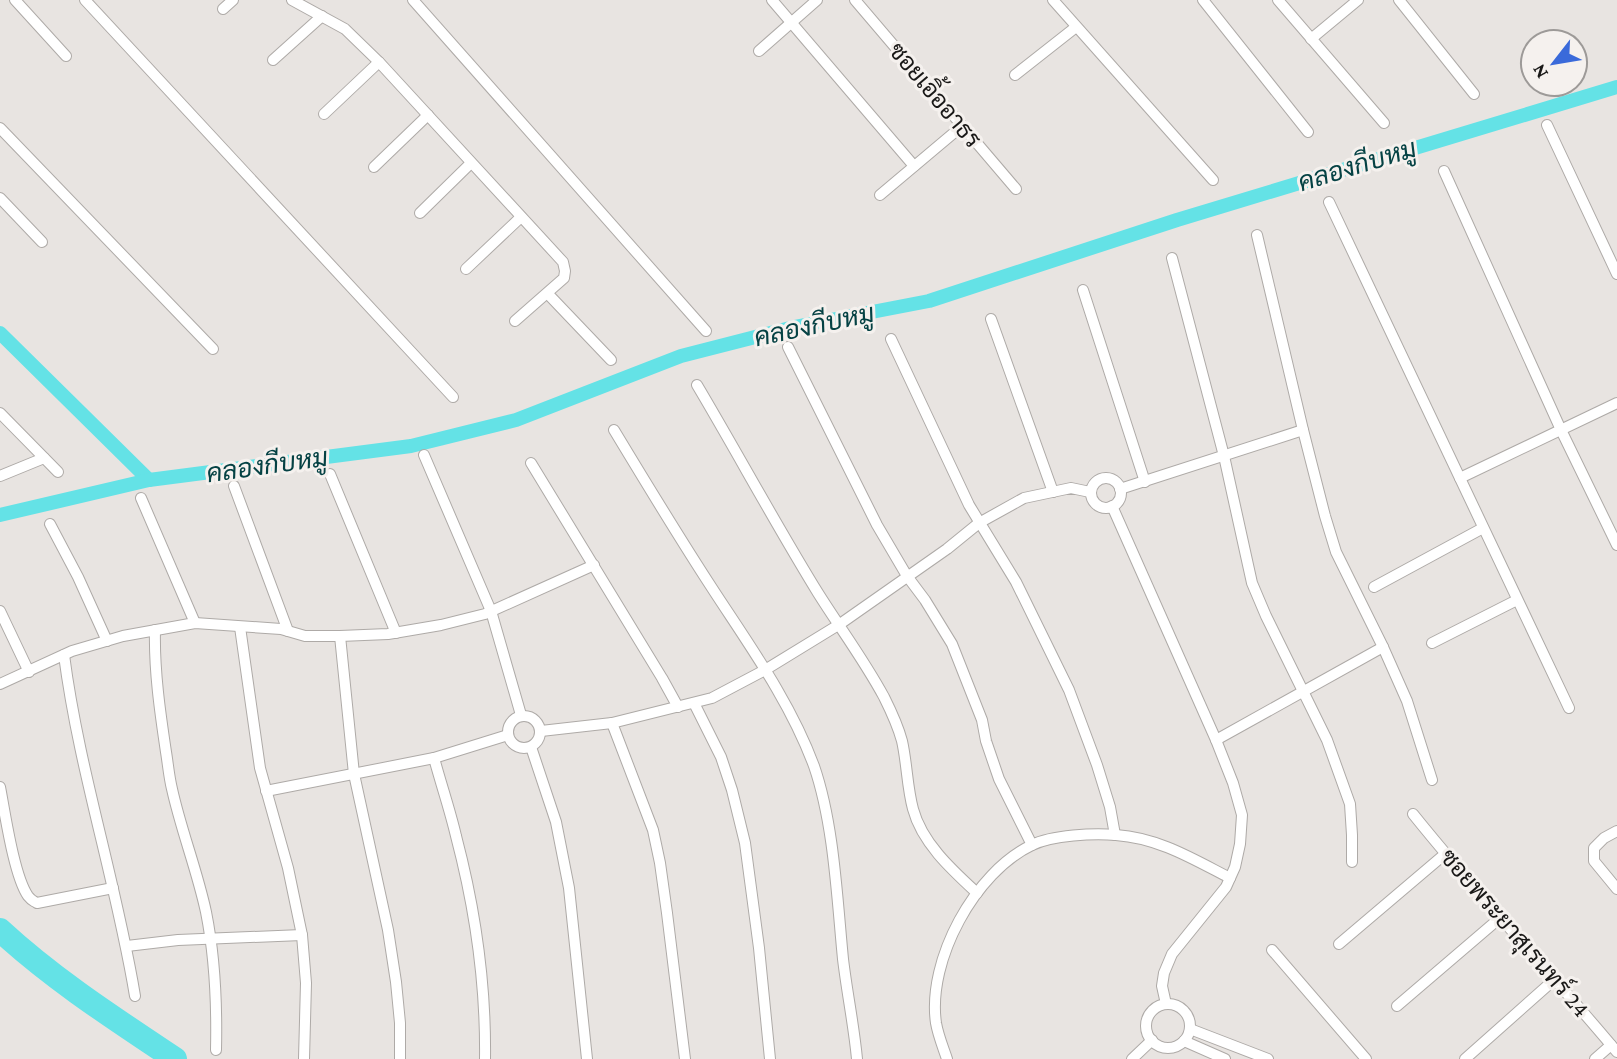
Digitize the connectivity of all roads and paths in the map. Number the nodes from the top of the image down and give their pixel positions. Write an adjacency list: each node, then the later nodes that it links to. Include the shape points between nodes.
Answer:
1 (15, 0): 20 (street)
2 (85, 0): 58 (street)
3 (233, 0): 14 (street)
4 (292, 0): 15 (street)
5 (413, 0): 52 (street)
6 (772, 0): 16 (street)
7 (817, 0): 16 (street)
8 (855, 0): 29 (street, ซอยเอิ้ออาธร)
9 (1053, 0): 17 (street)
10 (1203, 0): 31 (street)
11 (1278, 0): 18 (street)
12 (1358, 0): 18 (street)
13 (1399, 0): 24 (street)
14 (223, 9)
15 (322, 16): 21 (street); 22 (street, via 345,29)
16 (791, 22): 19 (street); 33 (street)
17 (1076, 27): 23 (street); 36 (street)
18 (1311, 38): 27 (street)
19 (759, 51)
20 (66, 56)
21 (273, 60)
22 (379, 62): 25 (street); 26 (street)
23 (1015, 75)
24 (1474, 94)
25 (324, 114)
26 (428, 115): 32 (street); 34 (street)
27 (1384, 123)
28 (1547, 125): 47 (street)
29 (962, 126): 33 (street); 37 (street, ซอยเอิ้ออาธร)
30 (0, 128): 55 (street)
31 (1308, 132)
32 (471, 163): 41 (street); 42 (street)
33 (914, 166): 38 (street)
34 (374, 167)
35 (1444, 170): 63 (street)
36 (1213, 180)
37 (1016, 189)
38 (880, 195)
39 (0, 198): 44 (street)
40 (1329, 202): 71 (street)
41 (420, 213)
42 (521, 217): 46 (street); 49 (street, via 563,262 564,278)
43 (1257, 234): 62 (street)
44 (43, 242)
45 (1172, 258): 65 (street)
46 (466, 269)
47 (1617, 274)
48 (1083, 290): 72 (street)
49 (548, 294): 51 (street); 56 (street)
50 (991, 319): 75 (street)
51 (515, 321)
52 (706, 331)
53 (891, 339): 79 (street)
54 (788, 347): 84 (street)
55 (213, 349)
56 (611, 360)
57 (697, 385): 90 (street)
58 (453, 397)
59 (1617, 403): 63 (street)
60 (0, 413): 66 (street)
61 (614, 430): 100 (street)
62 (1303, 430): 65 (street); 98 (street, via 1336,552)
63 (1561, 430): 71 (street); 82 (street)
64 (424, 455): 88 (street)
65 (1224, 456): 72 (street); 103 (street, via 1252,583)
66 (44, 458): 68 (street); 70 (street)
67 (531, 463): 83 (street)
68 (58, 472)
69 (330, 474): 94 (street)
70 (0, 476)
71 (1460, 478): 81 (street)
72 (1145, 482): 74 (street)
73 (234, 486): 93 (street)
74 (1120, 489): 76 (street, via 1113,479 1101,478); 78 (street)
75 (1053, 492): 76 (street, via 1071,488); 79 (street, via 1024,498)
76 (1090, 492): 78 (street, via 1100,507)
77 (141, 498): 89 (street)
78 (1112, 506): 111 (street)
79 (979, 523): 84 (street); 120 (street, via 1017,582 1069,690 1097,765)
80 (50, 524): 96 (street)
81 (1483, 528): 85 (street); 86 (street)
82 (1617, 545)
83 (594, 565): 88 (street); 105 (street)
84 (907, 576): 90 (street); 121 (street, via 951,644 982,720 999,779)
85 (1374, 587)
86 (1517, 600): 97 (street); 106 (street)
87 (0, 611): 101 (street)
88 (491, 611): 94 (street); 107 (street)
89 (195, 623): 91 (street); 92 (street)
90 (840, 624): 100 (street); 127 (street, via 894,718 913,812 922,830)
91 (240, 627): 93 (street); 117 (street)
92 (155, 630): 96 (street); 130 (street, via 171,788 195,867)
93 (288, 631): 95 (street)
94 (396, 633): 95 (street)
95 (340, 636): 114 (street)
96 (107, 641): 99 (street)
97 (1432, 643)
98 (1383, 647): 103 (street); 115 (street, via 1407,701)
99 (64, 654): 101 (street); 125 (street, via 79,749)
100 (765, 670): 104 (street); 149 (street, via 800,732 823,797)
101 (29, 672): 102 (street)
102 (0, 684)
103 (1305, 692): 111 (street); 123 (street, via 1350,804)
104 (694, 703): 105 (street); 148 (street, via 721,757 745,843)
105 (678, 707): 108 (street)
106 (1569, 708)
107 (522, 715): 109 (street, via 535,719); 110 (street, via 510,722)
108 (612, 723): 109 (street); 147 (street, via 653,830)
109 (541, 731): 112 (street)
110 (508, 735): 112 (street, via 517,747); 113 (street)
111 (1216, 740): 124 (street, via 1242,815)
112 (531, 747): 146 (street, via 555,822 569,888)
113 (434, 758): 114 (street); 145 (street, via 477,936)
114 (354, 774): 117 (street); 144 (street, via 390,943)
115 (1432, 780)
116 (0, 787): 125 (street, via 16,865 33,901)
117 (266, 791): 129 (street)
118 (1413, 814): 122 (street, ซอยพระยาสุเรนทร์ 24)
119 (1617, 831): 126 (street, via 1594,848 1594,861)
120 (1115, 835): 121 (street, via 1068,836); 124 (street, via 1172,848)
121 (1032, 845): 127 (street, via 997,870)
122 (1445, 854): 128 (street, ซอยพระยาสุเรนทร์ 24); 131 (street)
123 (1352, 862)
124 (1230, 878): 136 (street, via 1172,954 1162,986)
125 (113, 888): 132 (street)
126 (1617, 889)
127 (977, 893): 150 (street, via 954,928 939,974 936,1022)
128 (1501, 918): 134 (street, ซอยพระยาสุเรนทร์ 24); 137 (street)
129 (302, 935): 130 (street); 143 (street)
130 (210, 940): 132 (street); 142 (street)
131 (1339, 944)
132 (127, 946): 135 (street)
133 (1272, 950): 154 (street)
134 (1555, 979): 141 (street, ซอยพระยาสุเรนทร์ 24); 155 (street)
135 (135, 996)
136 (1166, 1004): 138 (street, via 1184,1011); 139 (street, via 1148,1018)
137 (1397, 1006)
138 (1190, 1028): 140 (street); 153 (street)
139 (1152, 1040): 140 (street, via 1168,1048); 151 (street)
140 (1184, 1041): 152 (street)
141 (1614, 1049): 156 (street)
142 (216, 1050)
143 (304, 1059)
144 (400, 1059)
145 (485, 1059)
146 (587, 1059)
147 (685, 1059)
148 (770, 1059)
149 (857, 1059)
150 (947, 1059)
151 (1132, 1059)
152 (1225, 1059)
153 (1268, 1059)
154 (1366, 1059)
155 (1465, 1059)
156 (1595, 1059)

